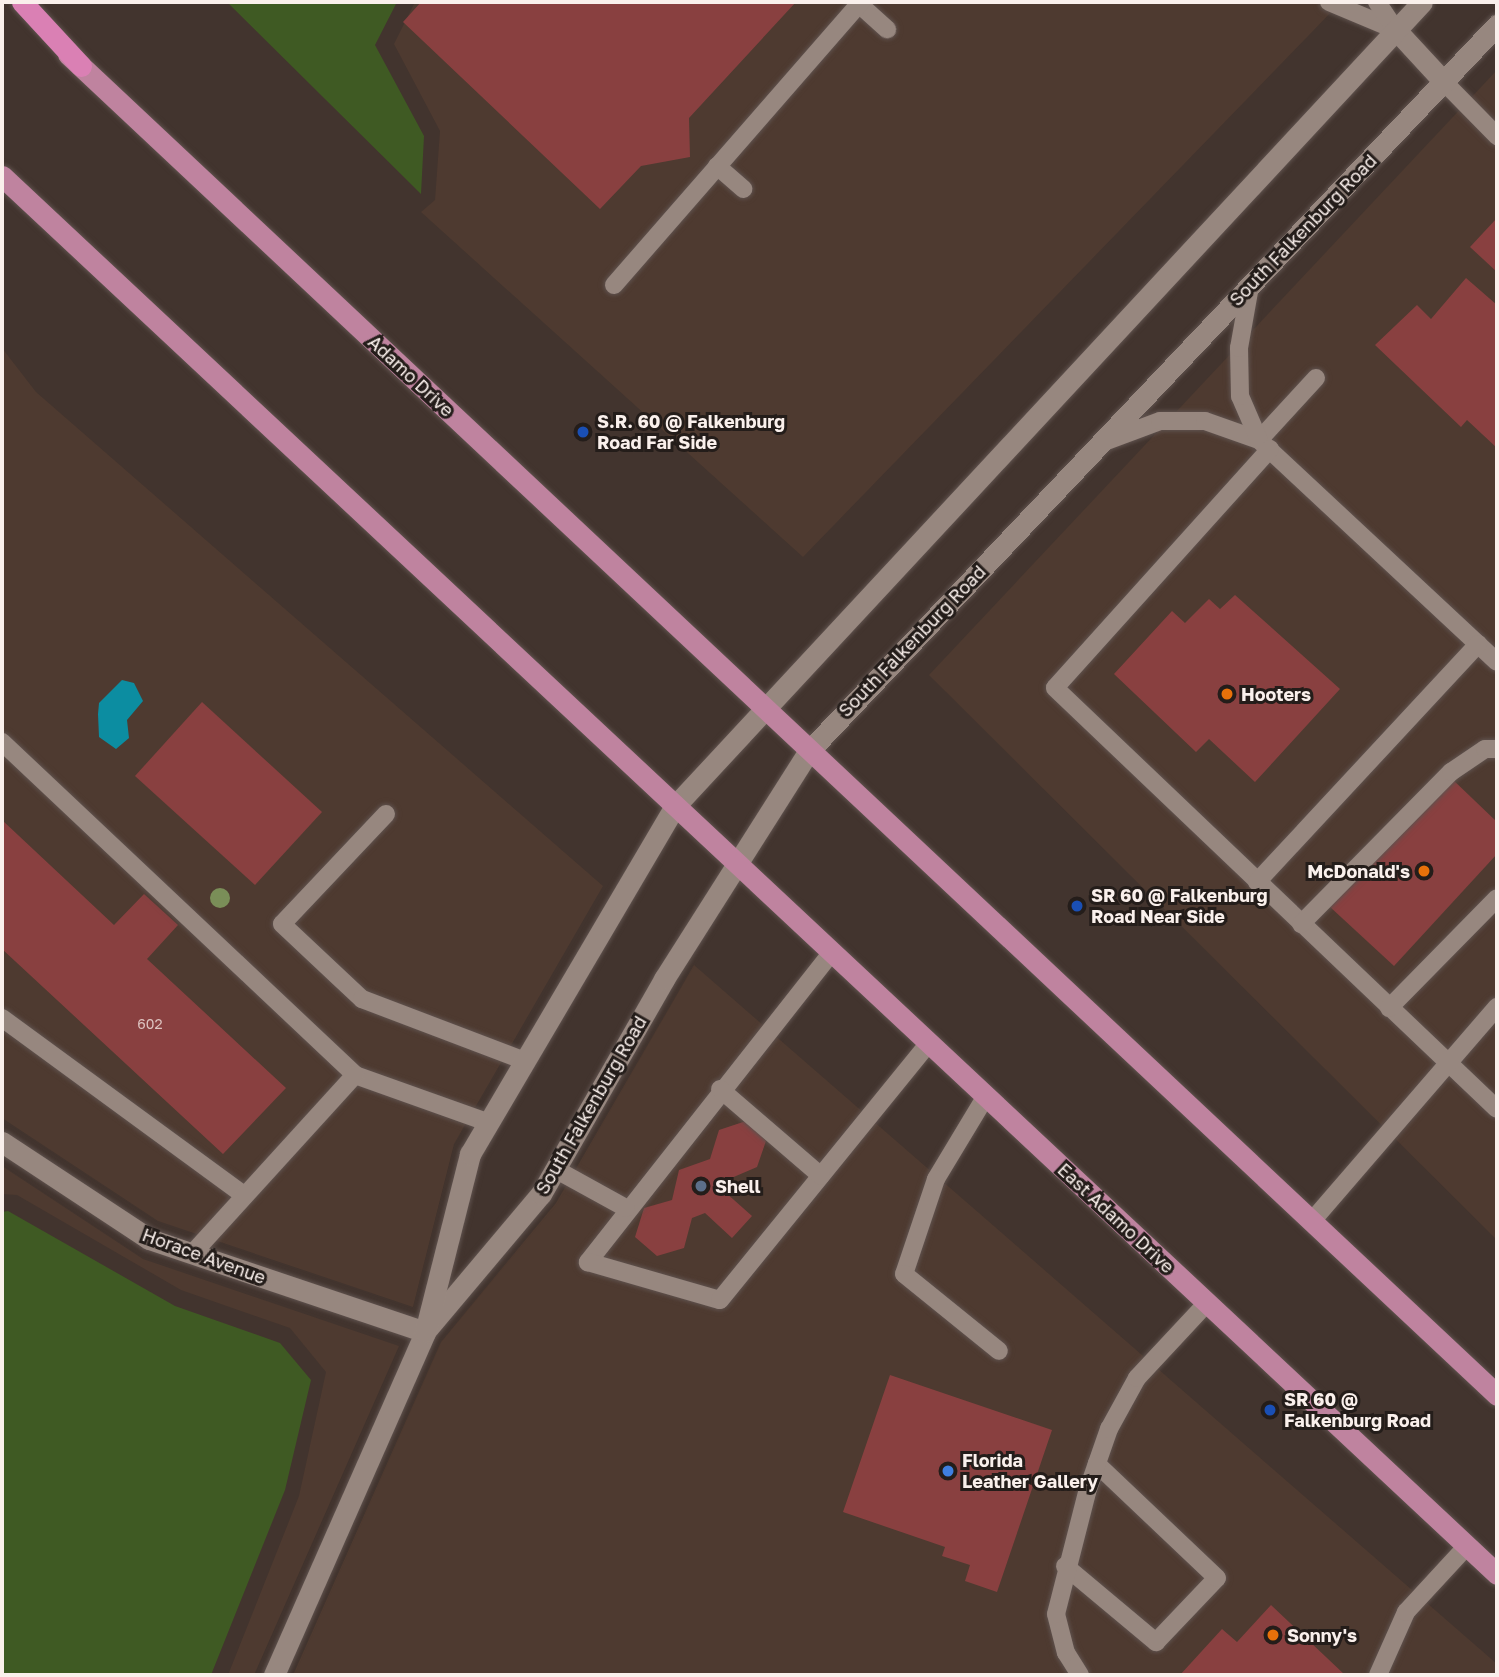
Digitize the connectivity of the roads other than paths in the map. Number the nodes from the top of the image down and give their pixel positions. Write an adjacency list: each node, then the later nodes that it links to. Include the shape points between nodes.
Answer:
1 (13, 2): 10 (main road, Adamo Drive)
2 (22, 2): 10 (highway)
3 (1329, 2): 9 (lane)
4 (1377, 2): 9 (lane)
5 (1422, 2): 9 (street, South Falkenburg Road)
6 (860, 3): 8 (lane); 13 (lane)
7 (1497, 25): 11 (street, South Falkenburg Road)
8 (887, 29)
9 (1396, 30): 11 (street); 23 (street, South Falkenburg Road)
10 (81, 66): 23 (main road, Adamo Drive)
11 (1444, 82): 12 (lane); 17 (street, South Falkenburg Road)
12 (1497, 136)
13 (717, 166): 15 (lane); 16 (lane)
14 (2, 176): 27 (main road)
15 (743, 189)
16 (614, 285)
17 (1250, 286): 19 (street, South Falkenburg Road); 20 (lane, via 1239,348 1240,396)
18 (1316, 378): 20 (lane)
19 (1101, 443): 20 (lane, via 1160,421 1205,421); 26 (street, South Falkenburg Road)
20 (1265, 444): 21 (lane); 30 (lane, via 1055,688)
21 (1478, 644): 22 (lane); 30 (lane)
22 (1497, 662)
23 (762, 706): 26 (main road, Adamo Drive); 27 (street, South Falkenburg Road)
24 (2, 742): 40 (lane)
25 (1497, 749): 32 (lane, via 1485,749 1451,772)
26 (808, 752): 29 (street, South Falkenburg Road); 50 (main road)
27 (675, 806): 29 (main road); 38 (street, South Falkenburg Road)
28 (386, 814): 38 (lane, via 282,924 362,999)
29 (736, 862): 33 (main road, East Adamo Drive); 46 (street, South Falkenburg Road)
30 (1258, 882): 32 (lane)
31 (1497, 898): 35 (lane)
32 (1301, 924): 35 (lane)
33 (832, 952): 37 (main road, East Adamo Drive); 41 (lane)
34 (1497, 1007): 39 (lane)
35 (1389, 1008): 39 (lane)
36 (2, 1018): 48 (lane)
37 (929, 1043): 42 (main road, East Adamo Drive); 47 (lane)
38 (523, 1060): 44 (street, South Falkenburg Road)
39 (1448, 1064): 43 (lane); 50 (lane)
40 (355, 1075): 44 (lane); 48 (lane)
41 (720, 1089): 47 (lane); 49 (lane)
42 (986, 1096): 52 (main road, East Adamo Drive); 54 (lane, via 936,1179 904,1274)
43 (1497, 1109)
44 (487, 1122): 53 (street, South Falkenburg Road, via 470,1154)
45 (2, 1142): 51 (street, Horace Avenue, via 149,1239)
46 (555, 1169): 49 (lane); 53 (street, South Falkenburg Road)
47 (821, 1176): 49 (lane, via 720,1300 588,1262)
48 (244, 1195): 51 (lane)
49 (626, 1208)
50 (1312, 1221): 55 (main road)
51 (192, 1254): 53 (street, Horace Avenue)
52 (1207, 1303): 56 (lane, via 1137,1378); 57 (main road, East Adamo Drive)
53 (425, 1332): 60 (street, South Falkenburg Road)
54 (999, 1350)
55 (1497, 1395)
56 (1097, 1464): 58 (lane); 58 (lane, via 1217,1578 1156,1642)
57 (1467, 1546): 59 (main road, East Adamo Drive); 62 (lane, via 1406,1612)
58 (1065, 1566): 61 (lane, via 1056,1614 1066,1653)
59 (1497, 1574)
60 (274, 1675)
61 (1080, 1675)
62 (1378, 1675)

